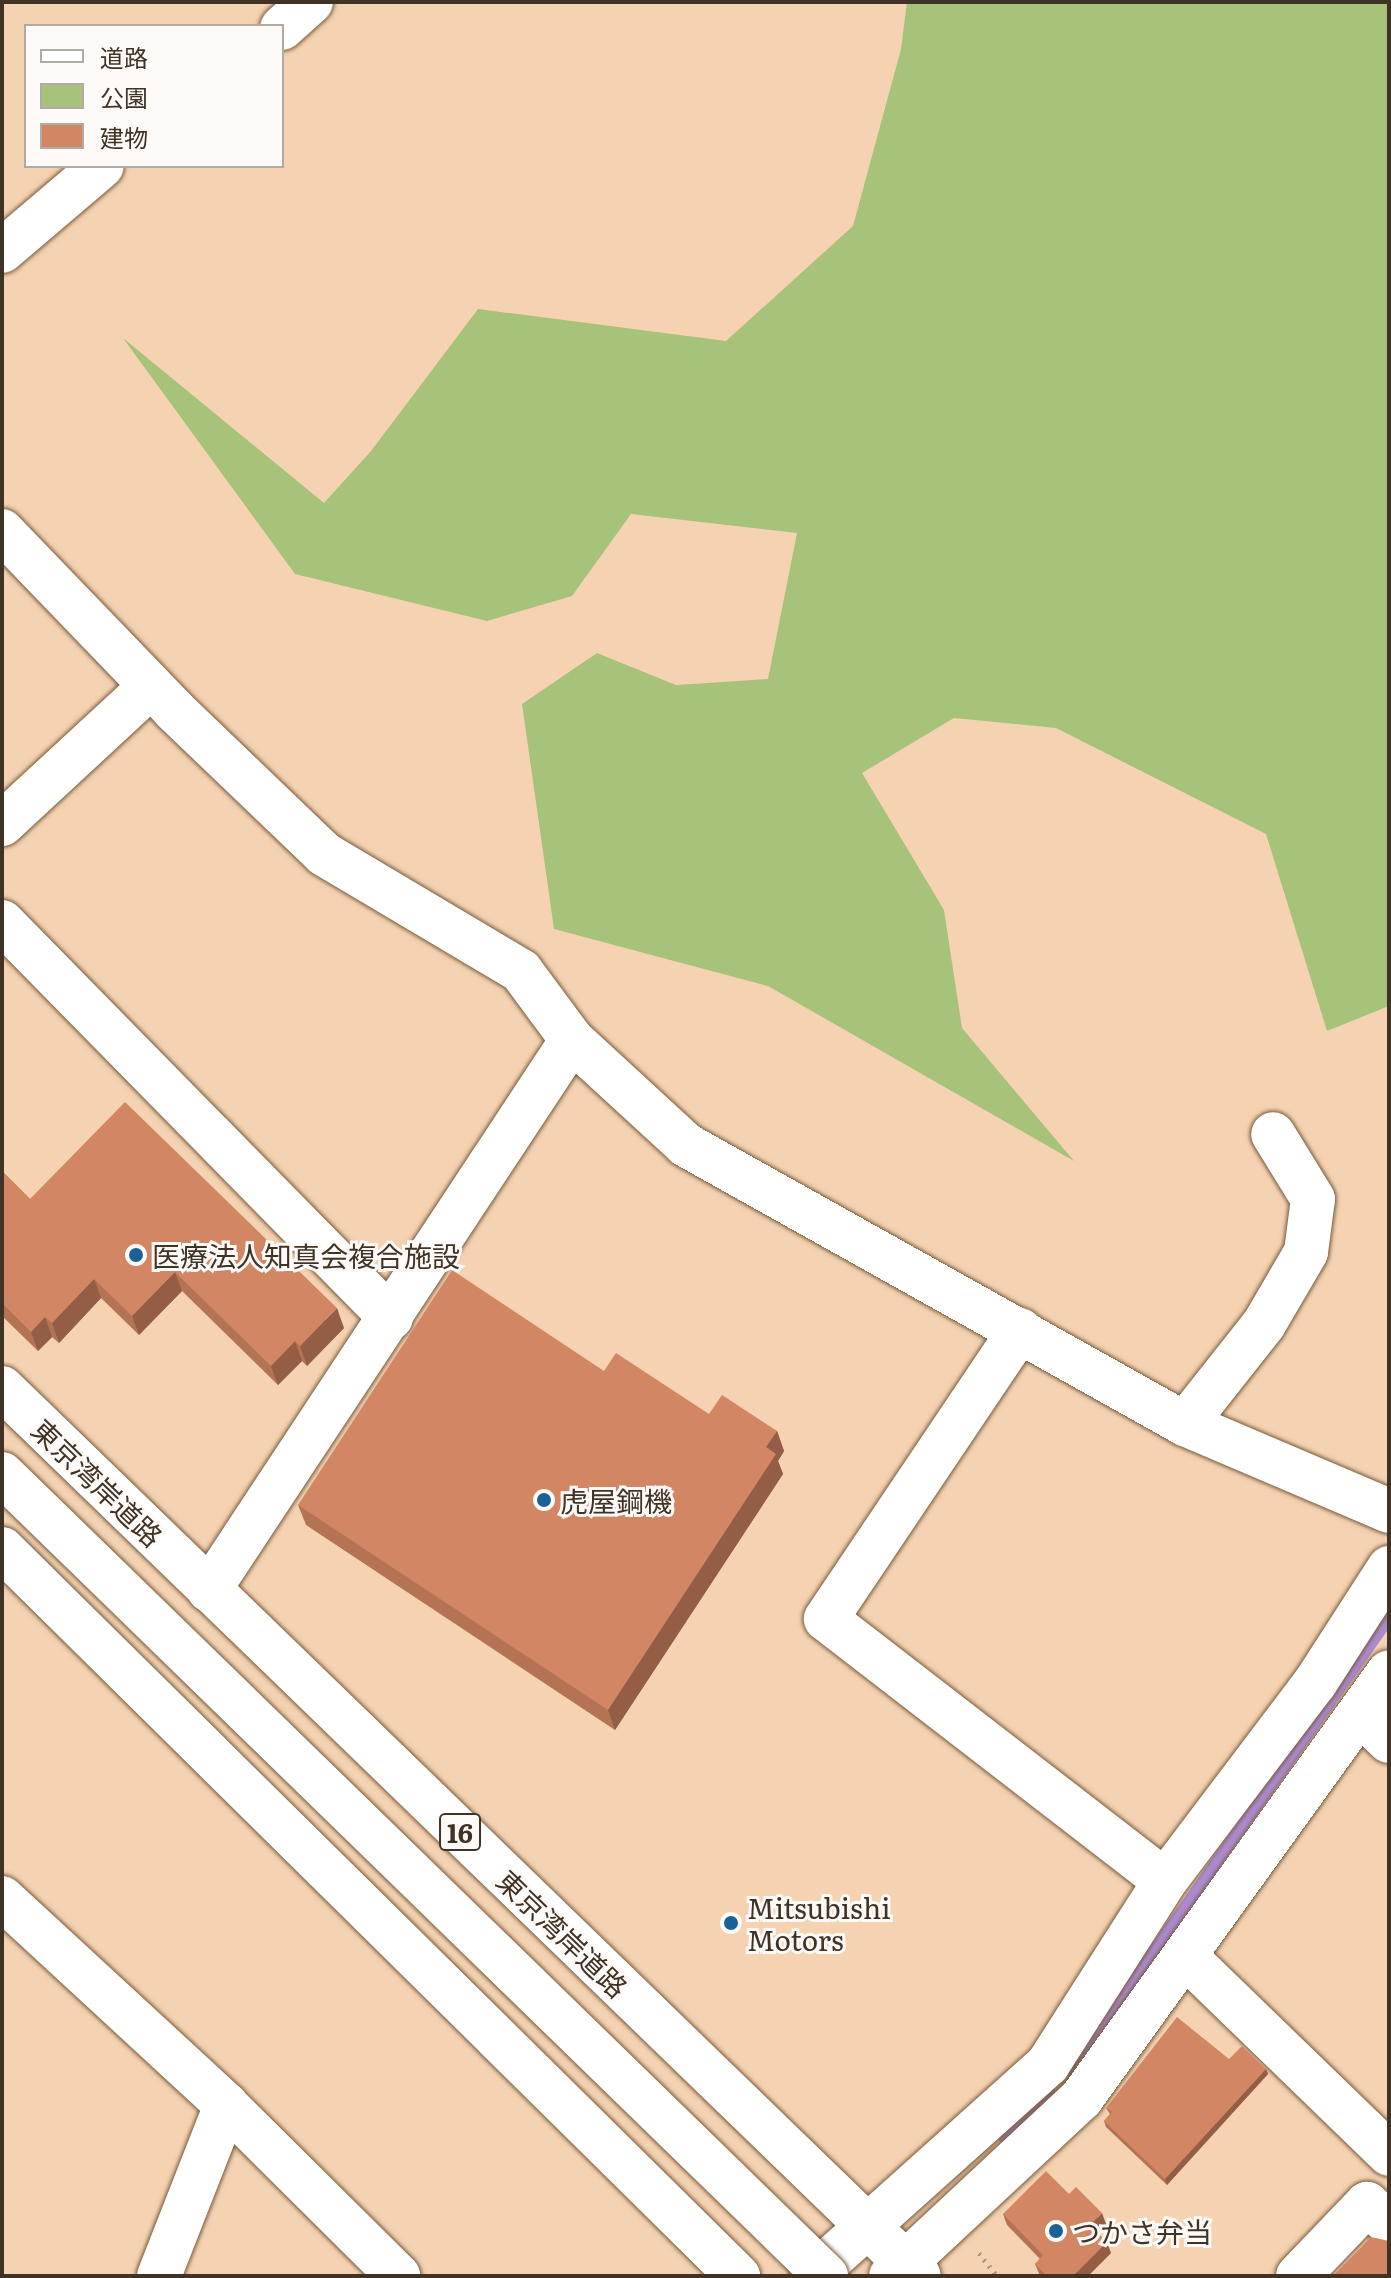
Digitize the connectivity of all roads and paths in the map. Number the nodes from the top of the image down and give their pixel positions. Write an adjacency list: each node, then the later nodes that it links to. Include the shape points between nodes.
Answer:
1 (311, 2): 2 (main road)
2 (284, 26)
3 (100, 168): 4 (main road)
4 (2, 251)
5 (2, 531): 6 (main road)
6 (151, 686): 7 (main road); 9 (main road, via 324,854 521,971)
7 (2, 824)
8 (2, 922): 11 (main road)
9 (572, 1040): 11 (main road); 12 (main road, via 686,1145)
10 (1273, 1134): 14 (main road, via 1313,1199 1306,1252 1264,1324)
11 (391, 1318): 20 (main road)
12 (1020, 1330): 14 (main road); 23 (main road, via 826,1619)
13 (2, 1388): 20 (main road, 東京湾岸道路 / 16)
14 (1185, 1424): 16 (main road)
15 (2, 1474): 37 (main road, 16, bridge)
16 (1389, 1511)
17 (2, 1549): 35 (main road)
18 (2, 1568): 34 (main road)
19 (1389, 1568): 23 (main road, via 1315,1683)
20 (209, 1590): 29 (main road, 東京湾岸道路 / 16)
21 (1389, 1672): 22 (main road)
22 (1375, 1728): 25 (main road)
23 (1165, 1881): 29 (main road, via 1048,2064)
24 (2, 1898): 26 (main road)
25 (1186, 1957): 27 (main road); 31 (main road, via 1081,2099)
26 (226, 2105): 32 (main road); 33 (main road)
27 (1389, 2154)
28 (1389, 2223): 39 (main road, via 1367,2204)
29 (868, 2227): 31 (main road, 東京湾岸道路 / 16); 36 (main road)
30 (978, 2249): 38 (path)
31 (905, 2272)
32 (159, 2276)
33 (398, 2276)
34 (721, 2276)
35 (738, 2276)
36 (812, 2276)
37 (826, 2276)
38 (997, 2276)
39 (1298, 2276)

